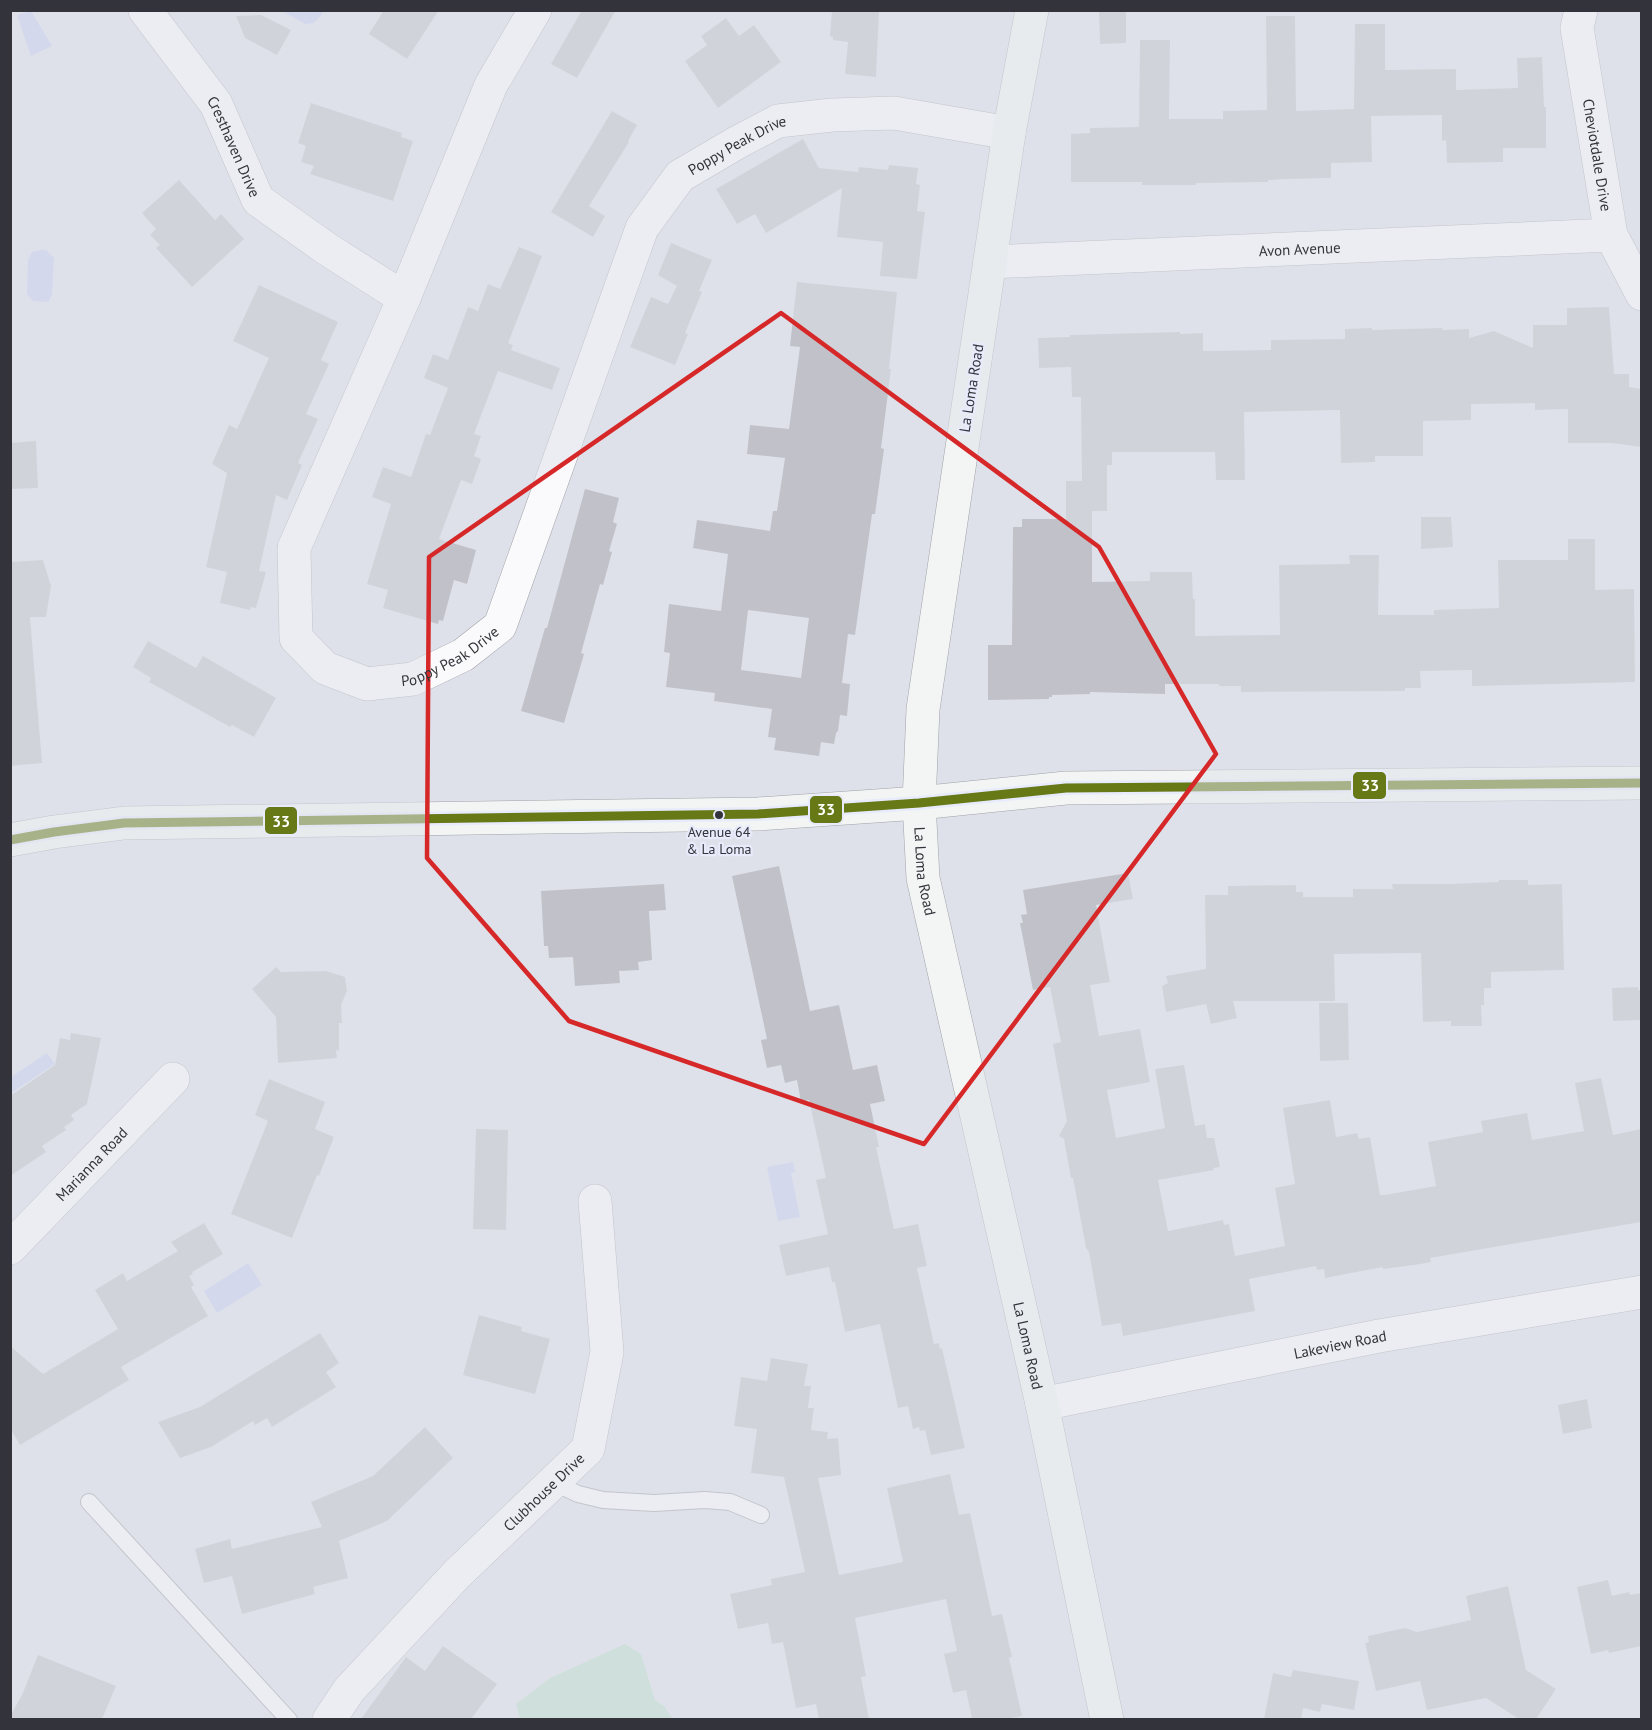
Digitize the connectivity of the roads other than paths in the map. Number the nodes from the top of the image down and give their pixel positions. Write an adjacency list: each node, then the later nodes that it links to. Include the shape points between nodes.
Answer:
1 (145, 10): 9 (street, Cresthaven Drive, via 216,104 258,200)
2 (535, 10): 9 (street, Poppy Peak Drive, via 491,85)
3 (1032, 10): 5 (street, La Loma Road)
4 (1581, 10): 6 (street, Cheviotdale Drive, via 1577,28)
5 (1009, 134): 7 (street, La Loma Road); 9 (street, Poppy Peak Drive, via 894,113 778,121 680,176 642,228 500,626 462,655 412,679 367,684 325,668 296,638 294,548)
6 (1611, 235): 7 (street, Avon Avenue); 8 (street, Cheviotdale Drive)
7 (990, 262): 11 (street, La Loma Road, via 923,709)
8 (1641, 294)
9 (404, 298)
10 (1641, 783): 11 (street, via 1066,788)
11 (919, 803): 12 (street, via 759,814 124,823); 17 (street, La Loma Road, via 923,878)
12 (10, 840)
13 (173, 1079): 15 (street, Marianna Road)
14 (595, 1201): 18 (street, Clubhouse Drive, via 607,1352 588,1449)
15 (10, 1248)
16 (1641, 1292): 17 (street, Lakeview Road, via 1368,1338)
17 (1042, 1404): 23 (street, La Loma Road)
18 (553, 1482): 20 (lane, via 603,1500 705,1500 730,1503); 22 (street, Clubhouse Drive, via 457,1574 350,1690)
19 (89, 1502): 21 (lane)
20 (761, 1515)
21 (289, 1719)
22 (329, 1719)
23 (1107, 1719)

